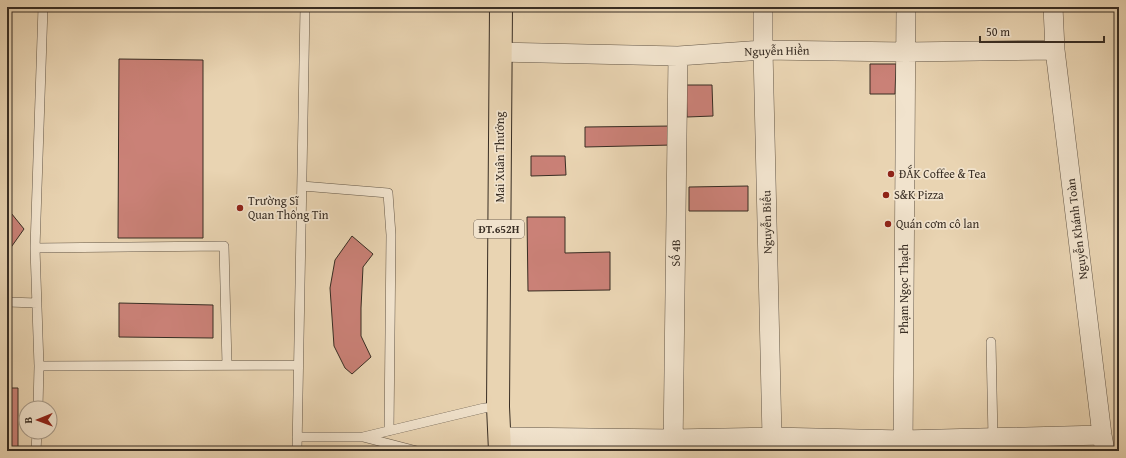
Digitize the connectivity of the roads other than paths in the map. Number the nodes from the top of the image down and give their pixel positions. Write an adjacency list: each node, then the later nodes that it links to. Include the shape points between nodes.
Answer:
1 (43, 7): 13 (lane)
2 (305, 7): 12 (lane)
3 (501, 7): 9 (main road, Mai Xuân Thưởng / ĐT.652H)
4 (763, 7): 7 (street, Nguyễn Biểu)
5 (906, 7): 10 (street, Phạm Ngọc Thạch)
6 (1053, 7): 8 (street, Nguyễn Khánh Toàn)
7 (763, 50): 10 (street, Nguyễn Hiền); 11 (street, Nguyễn Hiền); 25 (street, Nguyễn Biểu)
8 (1055, 50): 10 (street, Nguyễn Hiền); 28 (street, Nguyễn Khánh Toàn)
9 (500, 52): 11 (street, Nguyễn Hiền); 21 (main road, Mai Xuân Thưởng / ĐT.652H)
10 (906, 52): 31 (street, Phạm Ngọc Thạch)
11 (678, 56): 30 (street, Số 4B)
12 (302, 186): 18 (lane); 22 (lane, via 388,193 391,235)
13 (35, 248): 15 (lane); 17 (lane, via 224,246)
14 (7, 302): 15 (lane)
15 (37, 303): 19 (lane)
16 (991, 342): 27 (lane)
17 (226, 365): 18 (lane); 19 (lane)
18 (298, 365): 23 (lane)
19 (39, 366): 20 (lane)
20 (38, 400)
21 (498, 407): 22 (lane, via 484,408); 29 (main road, Mai Xuân Thưởng / ĐT.652H)
22 (389, 431): 24 (lane)
23 (297, 437): 24 (lane); 33 (lane)
24 (363, 437): 34 (lane)
25 (772, 438): 30 (street); 31 (street)
26 (37, 440): 32 (lane)
27 (1002, 442): 28 (street); 31 (street)
28 (1103, 443)
29 (499, 444): 30 (street)
30 (673, 445)
31 (903, 446)
32 (36, 451)
33 (297, 451)
34 (417, 451)

